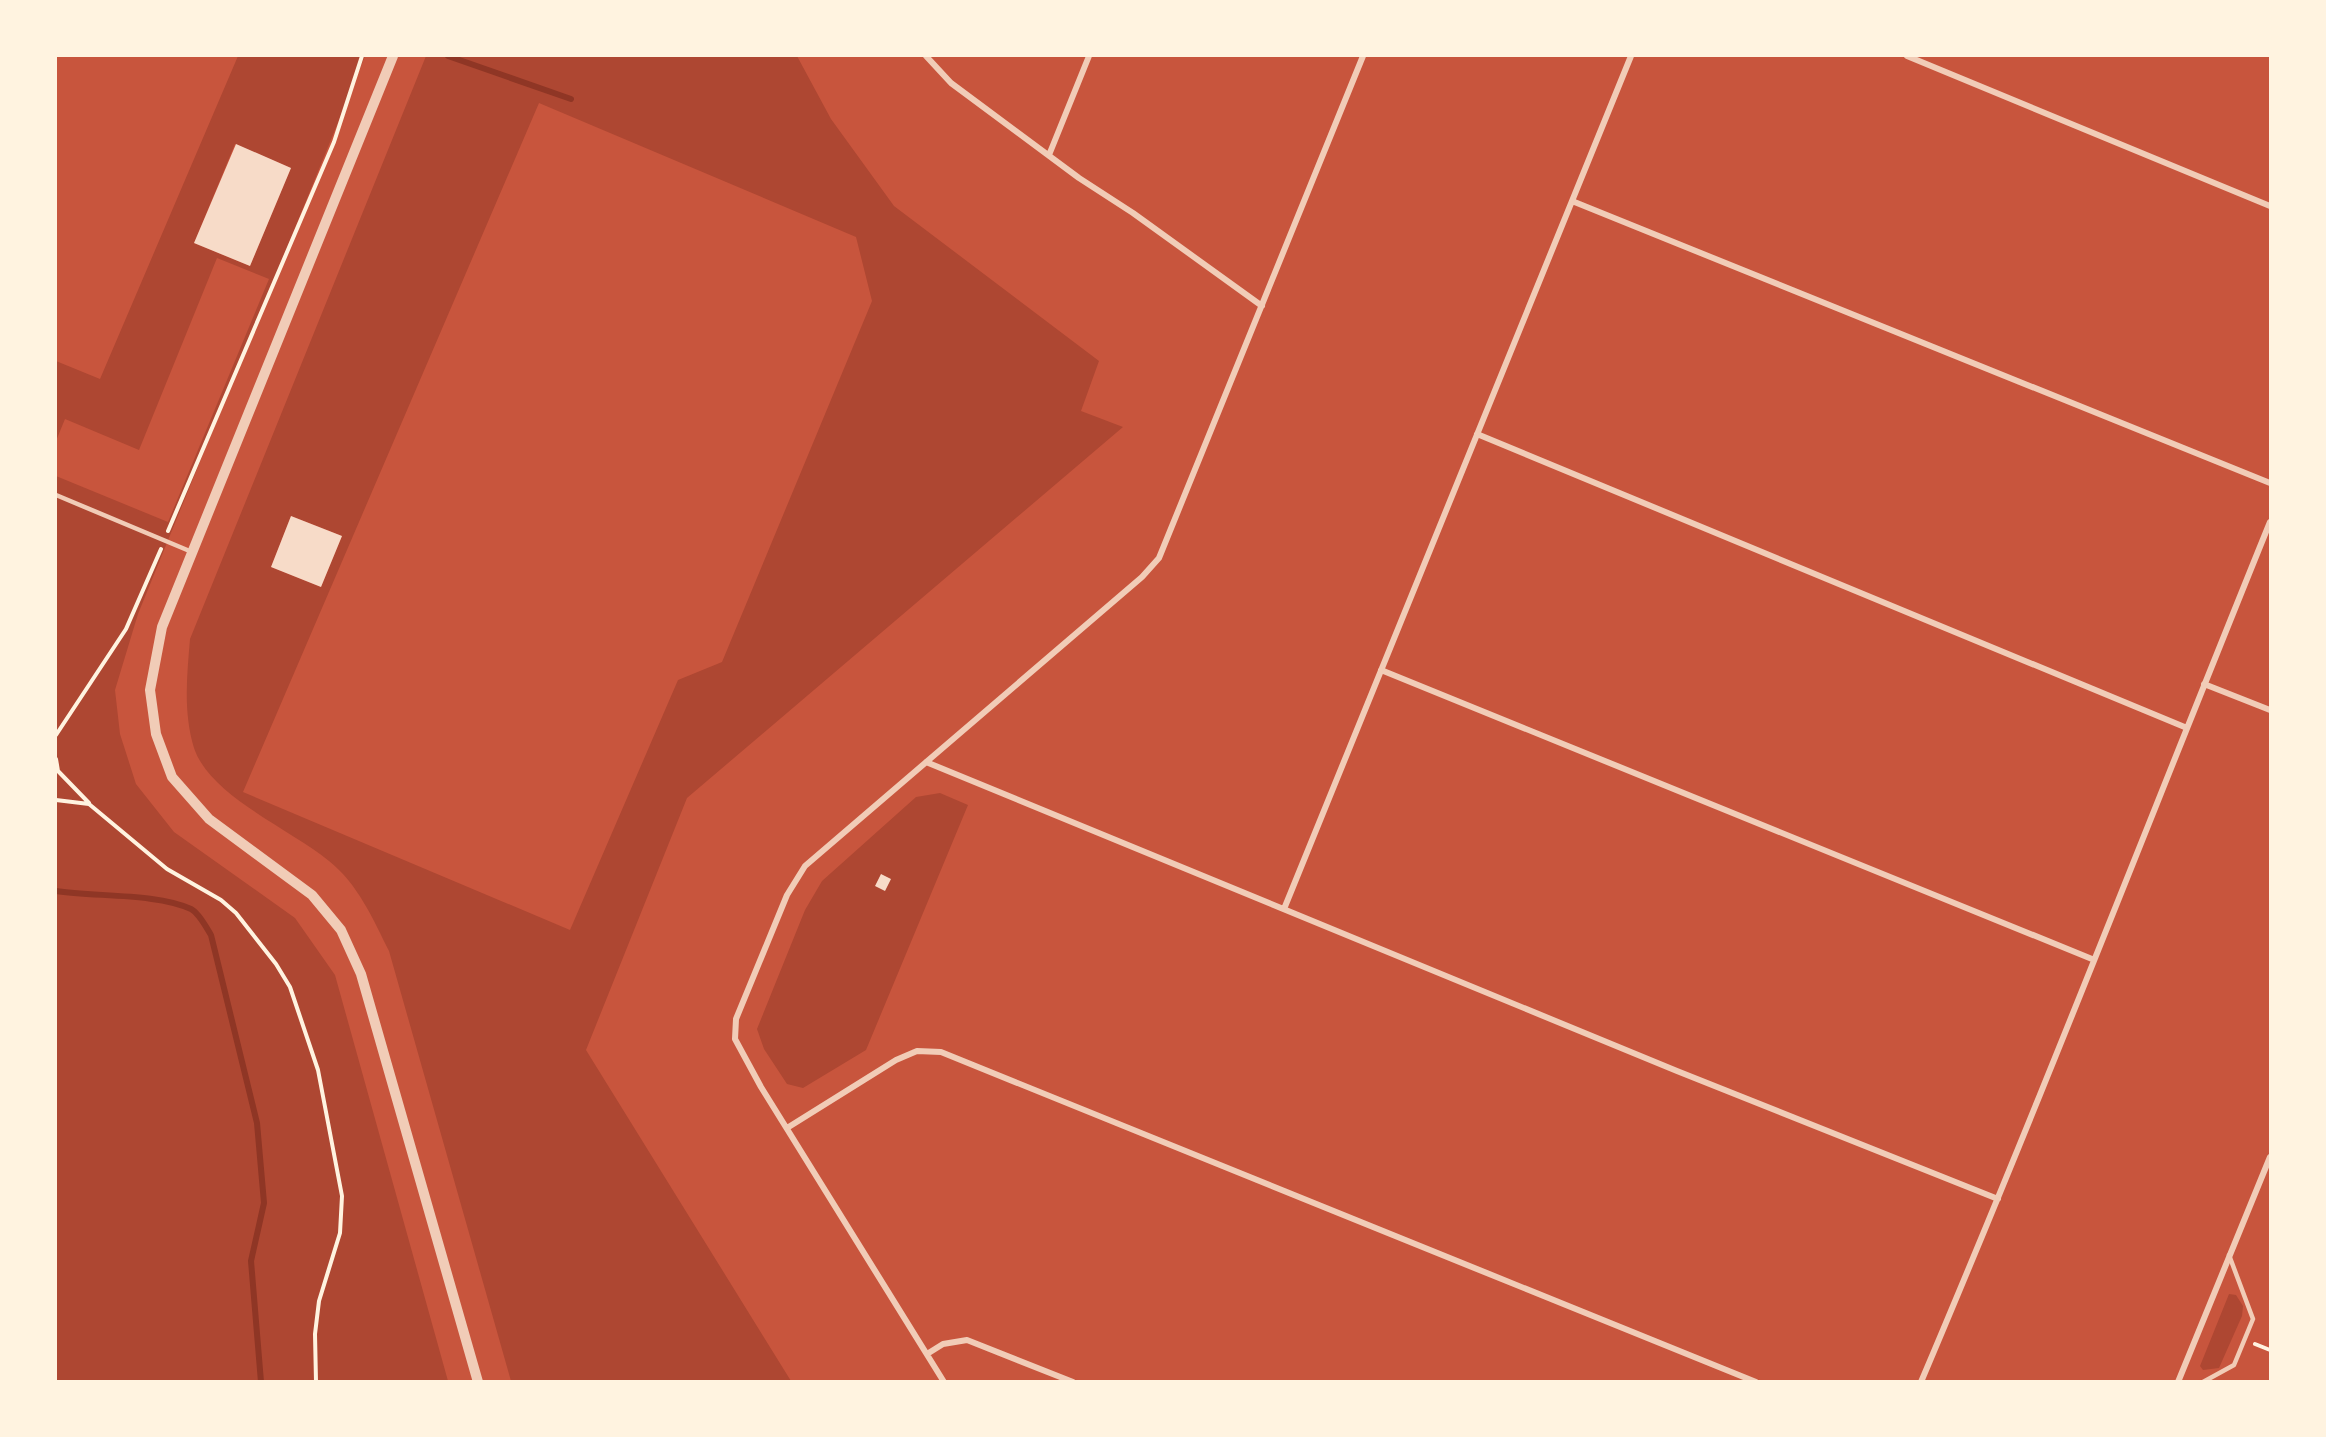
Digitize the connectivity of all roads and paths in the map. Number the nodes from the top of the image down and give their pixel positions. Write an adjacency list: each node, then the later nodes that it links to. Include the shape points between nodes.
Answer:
1 (362, 56): 16 (path, via 334,142)
2 (393, 56): 17 (street)
3 (926, 56): 8 (street, via 951,83)
4 (1089, 56): 8 (street)
5 (1363, 56): 11 (street)
6 (1631, 56): 9 (street)
7 (1907, 56): 10 (street)
8 (1049, 155): 11 (street)
9 (1572, 201): 12 (street); 13 (street)
10 (2271, 206)
11 (1262, 306): 24 (street, via 1159,558 1143,577)
12 (1477, 434): 18 (street); 21 (street)
13 (2271, 483)
14 (56, 495): 16 (lane)
15 (2271, 522): 19 (street)
16 (164, 541): 17 (lane); 22 (path, via 126,630)
17 (192, 552): 35 (street, via 162,627 150,690 156,734 172,777 209,819 312,895 341,930 361,974)
18 (1381, 670): 27 (street); 28 (street)
19 (2204, 684): 20 (street); 21 (street)
20 (2271, 710)
21 (2187, 728): 28 (street)
22 (56, 735)
23 (56, 759): 26 (path, via 58,771)
24 (926, 762): 27 (street); 29 (street, via 805,866 794,881 736,1020 735,1039 740,1050)
25 (56, 800): 26 (path)
26 (89, 804): 34 (path, via 167,869 237,913 290,987 318,1070 342,1196 340,1233 319,1301)
27 (1284, 909): 31 (street)
28 (2092, 959): 31 (street)
29 (787, 1128): 33 (street); 38 (street, via 896,1059 917,1051 941,1052)
30 (2271, 1157): 32 (street)
31 (1998, 1199): 39 (street)
32 (2229, 1255): 40 (street); 41 (lane, via 2253,1319 2234,1365)
33 (927, 1354): 36 (street); 37 (street, via 943,1344 966,1340)
34 (316, 1382)
35 (478, 1382)
36 (944, 1382)
37 (1073, 1382)
38 (1756, 1382)
39 (1921, 1382)
40 (2178, 1382)
41 (2203, 1382)

